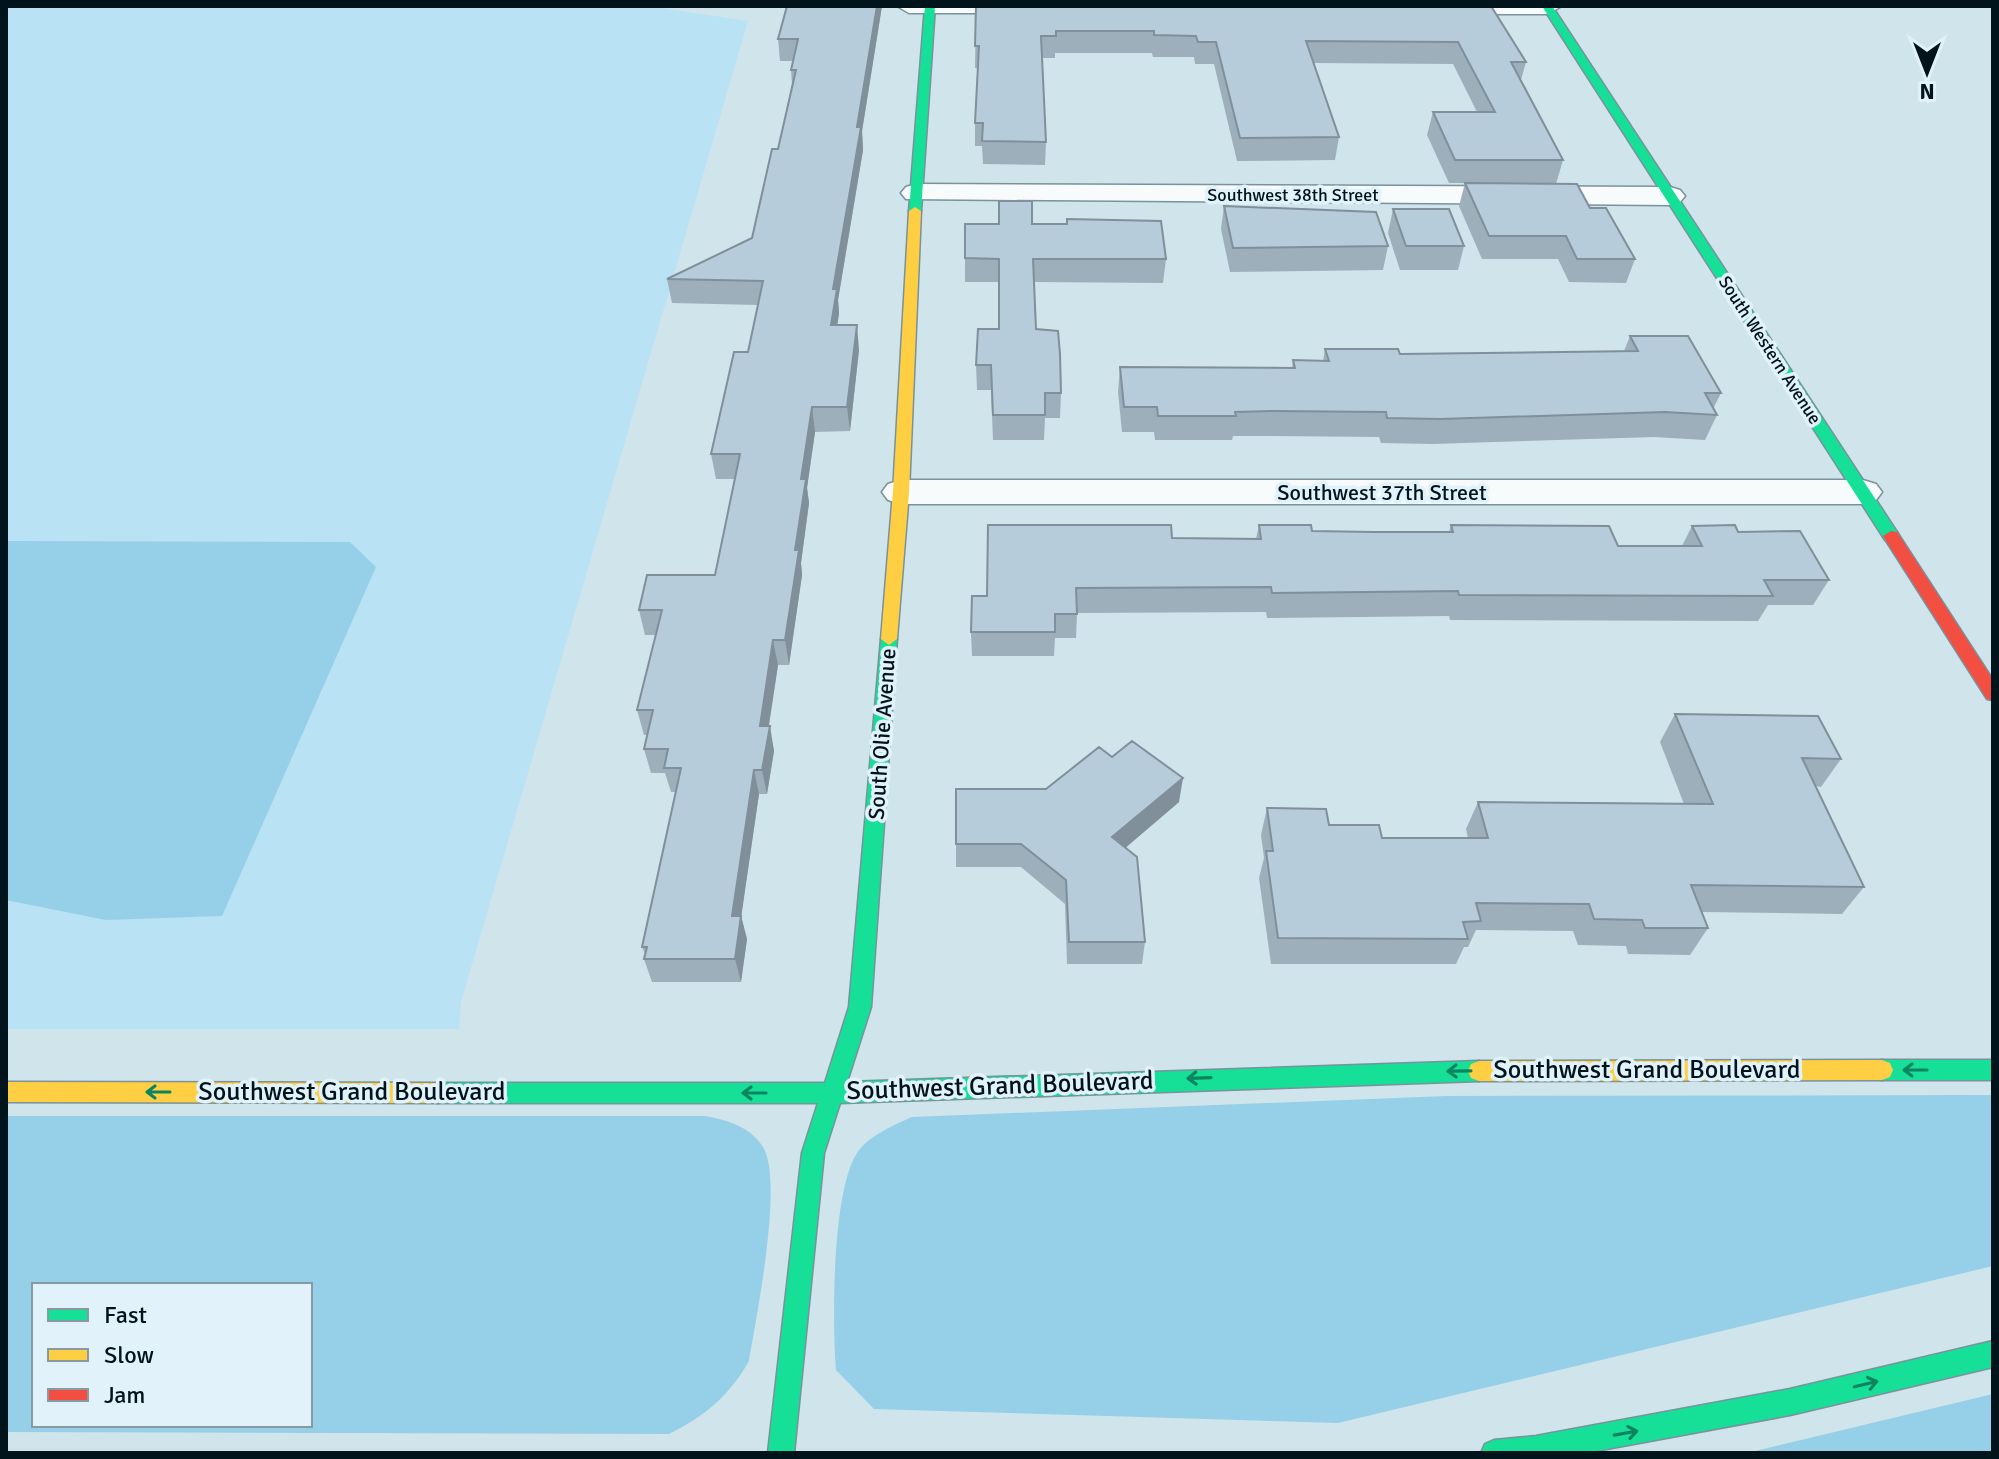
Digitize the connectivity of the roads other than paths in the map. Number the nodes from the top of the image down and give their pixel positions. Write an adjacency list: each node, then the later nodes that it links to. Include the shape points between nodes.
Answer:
1 (909, 6): 2 (street)
2 (930, 6): 3 (street); 6 (street, South Olie Avenue)
3 (1057, 6)
4 (1548, 6): 5 (street); 7 (street, South Western Avenue)
5 (1405, 7)
6 (916, 193): 7 (street, Southwest 38th Street); 8 (street, South Olie Avenue)
7 (1670, 196): 9 (street, South Western Avenue)
8 (901, 492): 9 (street, Southwest 37th Street); 13 (street, South Olie Avenue, via 860,1007)
9 (1863, 492): 10 (street, South Western Avenue)
10 (1993, 694)
11 (1993, 1070): 13 (street, Southwest Grand Boulevard, one-way to 13, via 1448,1071)
12 (6, 1092): 13 (street, Southwest Grand Boulevard, one-way to 12)
13 (832, 1093): 15 (street, South Olie Avenue, via 813,1153)
14 (1993, 1354): 16 (street, one-way to 14, via 1790,1402)
15 (781, 1453)
16 (1494, 1453)

